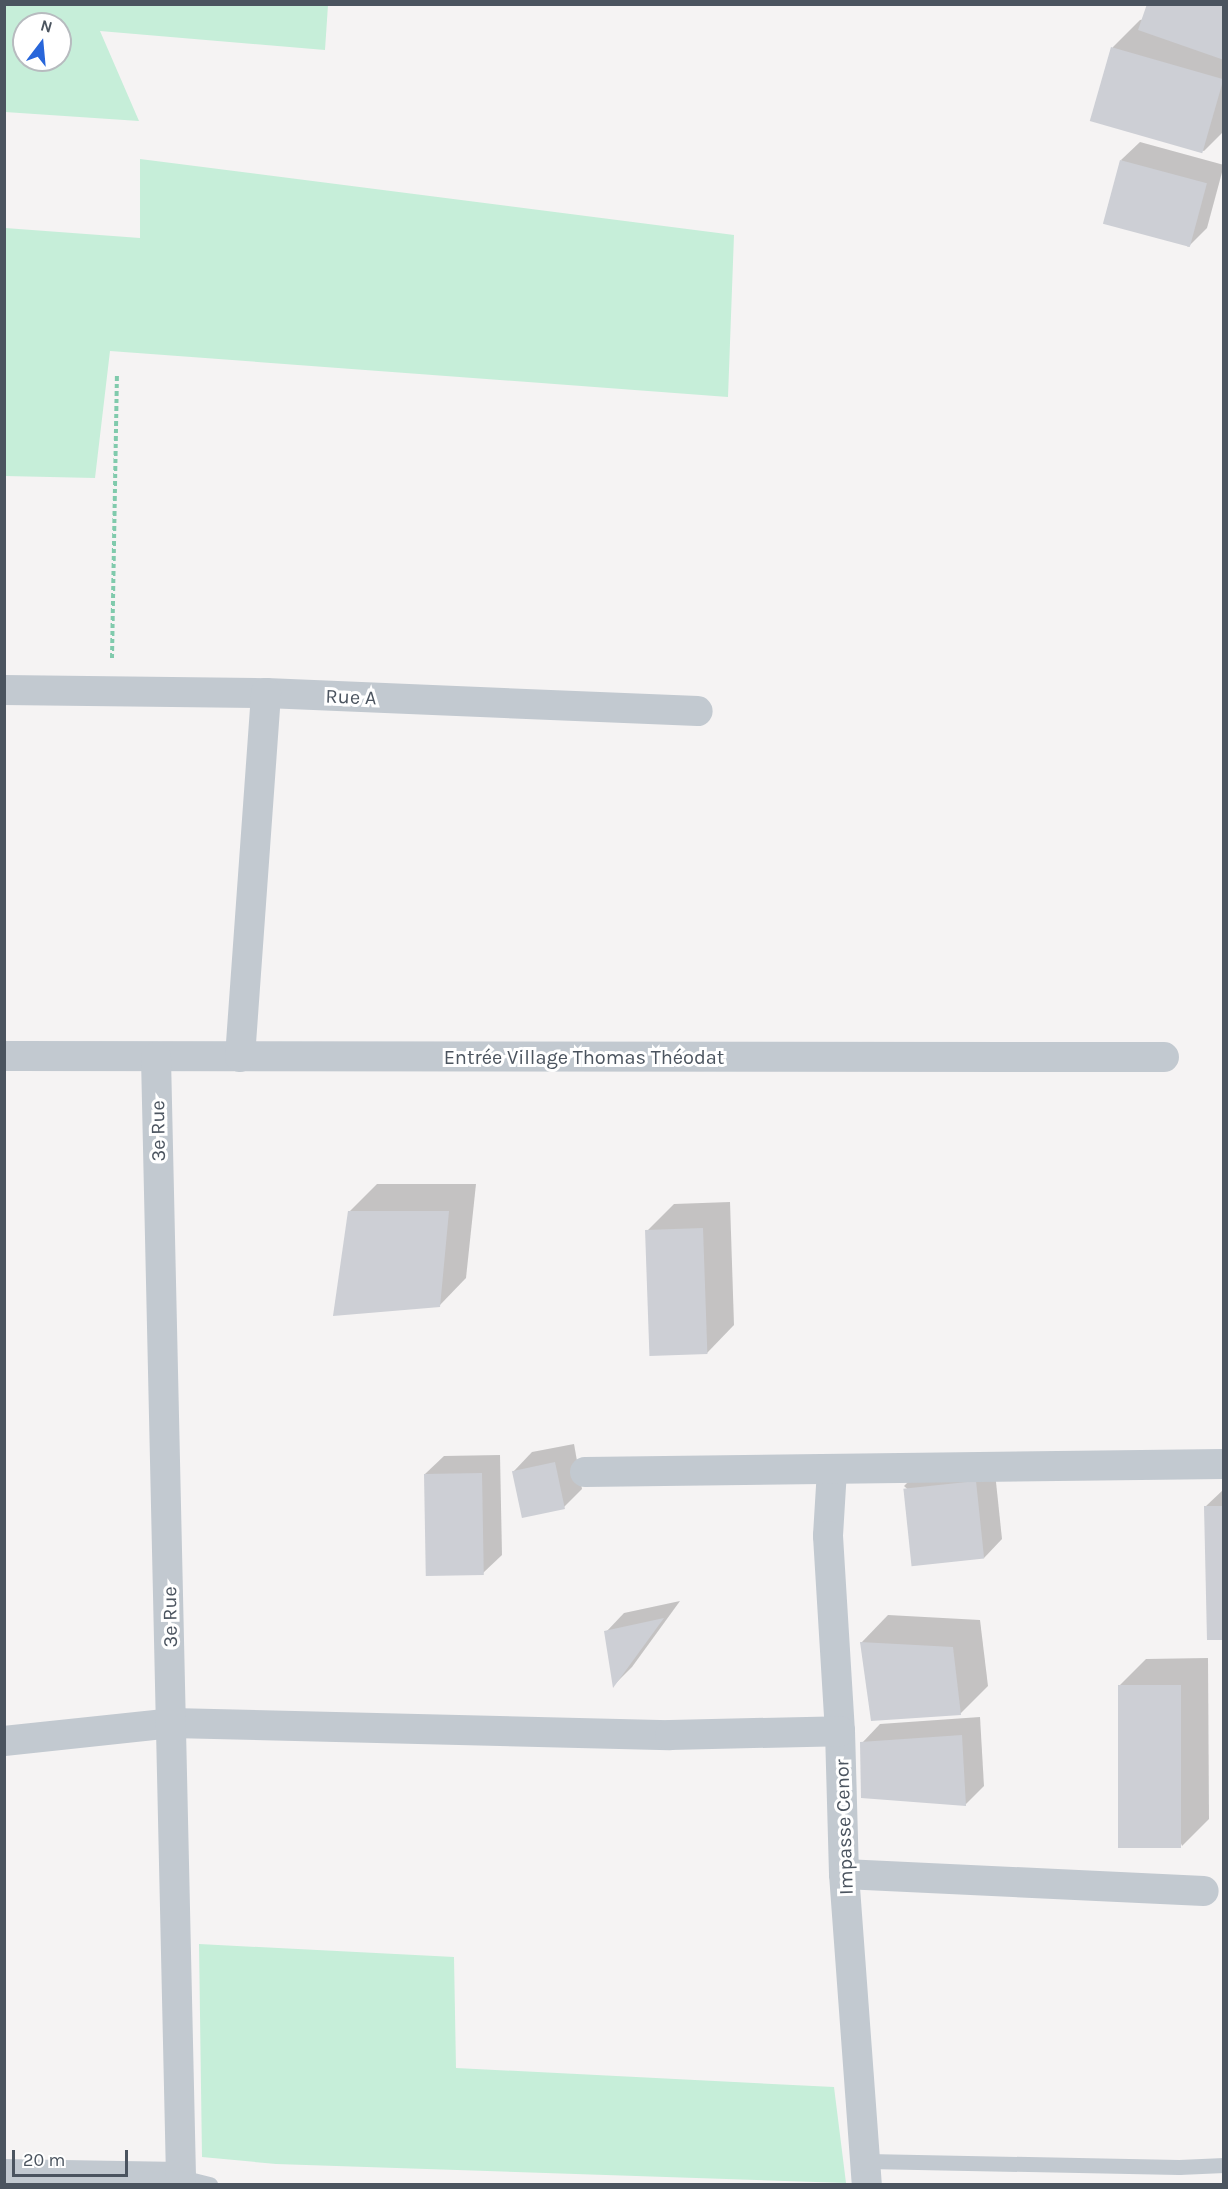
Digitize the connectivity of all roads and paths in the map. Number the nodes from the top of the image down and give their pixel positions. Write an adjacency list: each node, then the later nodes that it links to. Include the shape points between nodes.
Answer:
1 (117, 373): 3 (path)
2 (4, 690): 3 (street, Rue A)
3 (111, 691): 4 (street, Rue A)
4 (266, 693): 5 (street, Rue A); 8 (street)
5 (698, 711)
6 (4, 1056): 7 (street, Entrée Village Thomas Théodat)
7 (156, 1057): 8 (street, Entrée Village Thomas Théodat); 13 (street, 3e Rue)
8 (240, 1057): 9 (street, Entrée Village Thomas Théodat)
9 (1164, 1057)
10 (1224, 1464): 11 (street)
11 (832, 1470): 12 (street); 14 (street, Impasse Cenor, via 828,1536)
12 (585, 1472)
13 (172, 1723): 14 (street, via 670,1735); 15 (street); 21 (street, 3e Rue)
14 (840, 1731): 16 (street, Impasse Cenor)
15 (4, 1741)
16 (844, 1874): 17 (street); 19 (street, Impasse Cenor)
17 (1204, 1891)
18 (1224, 2165): 19 (lane)
19 (867, 2173)
20 (4, 2174): 21 (street)
21 (181, 2177): 22 (lane)
22 (210, 2184)

